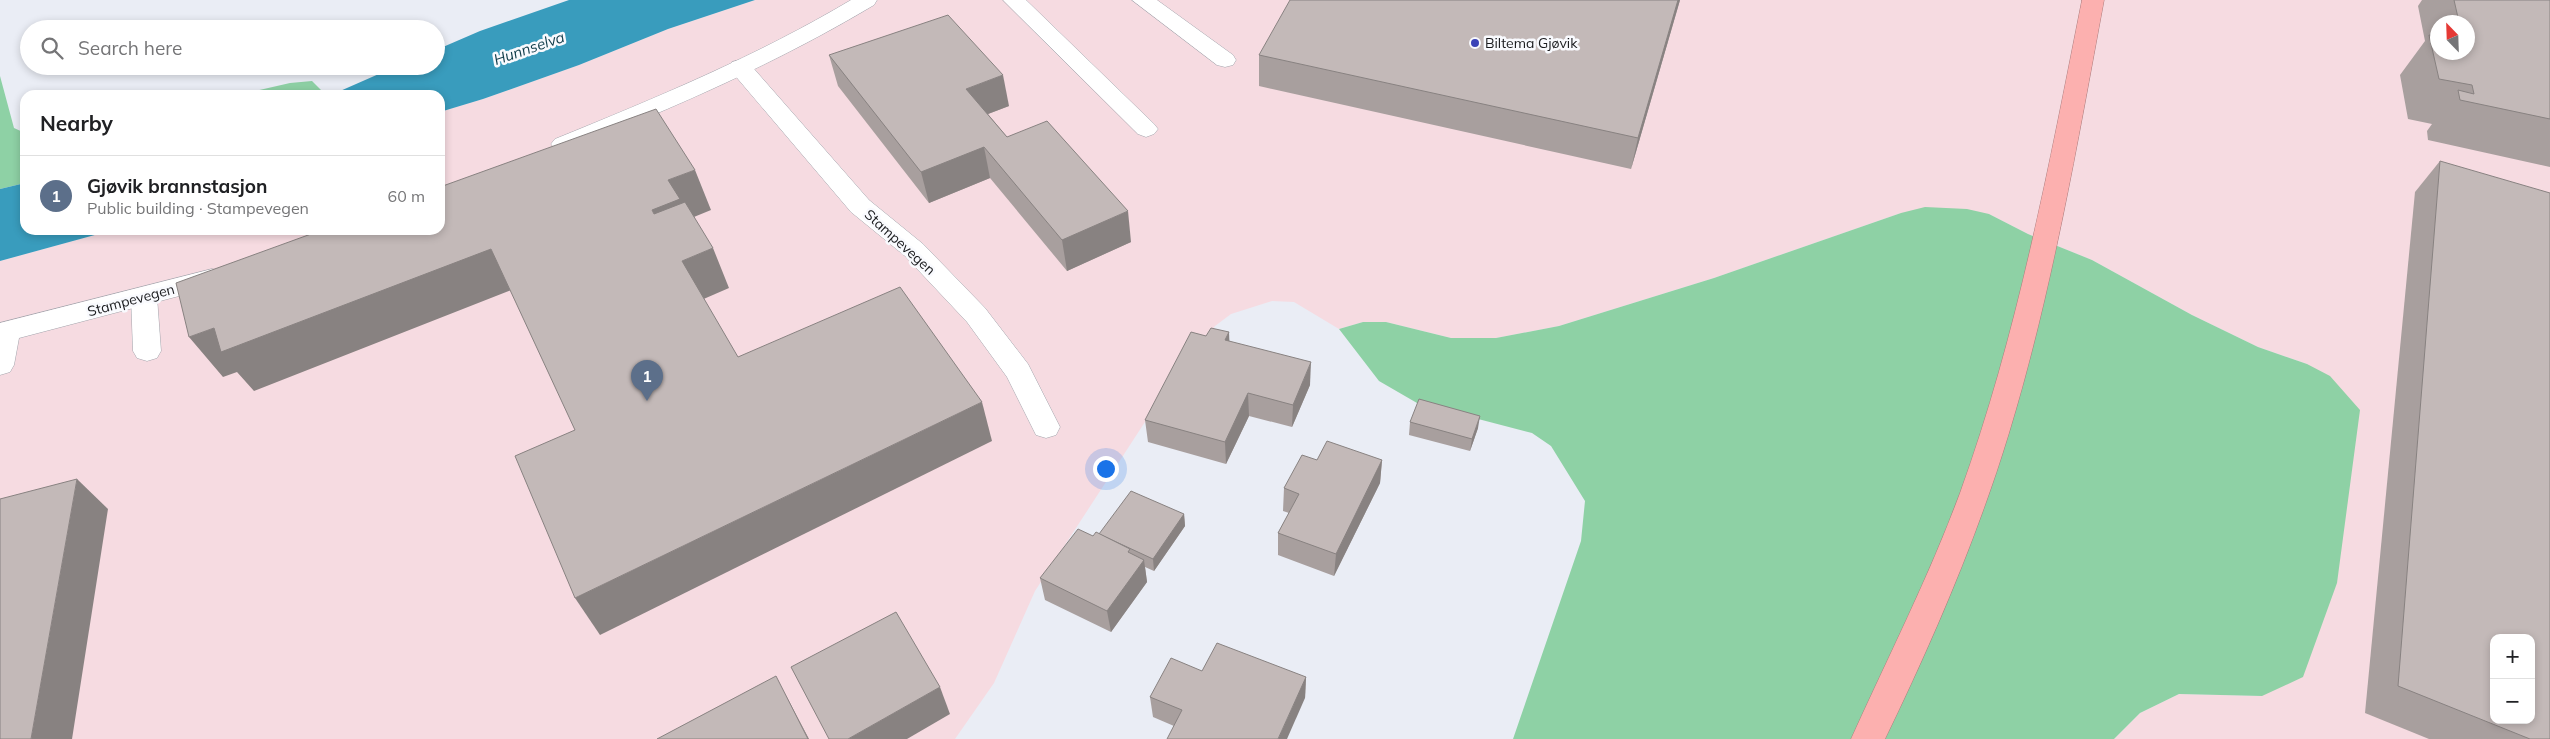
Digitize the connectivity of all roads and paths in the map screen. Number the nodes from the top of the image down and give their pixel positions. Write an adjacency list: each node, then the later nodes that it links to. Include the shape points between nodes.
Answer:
1 (866, 0): 6 (street, via 834,20)
2 (1014, 0): 7 (street)
3 (1143, 0): 5 (street)
4 (2093, 0): 15 (highway, via 2022,337 1975,491 1944,572)
5 (1225, 60)
6 (740, 67): 8 (street, via 636,115); 14 (street, Stampevegen, via 860,206 914,250 976,315 1018,371)
7 (1146, 129)
8 (539, 154)
9 (236, 271): 10 (street, Stampevegen)
10 (144, 298): 11 (street, Stampevegen); 12 (street)
11 (3, 332): 13 (street)
12 (147, 351)
13 (0, 365)
14 (1046, 427)
15 (1868, 739)

